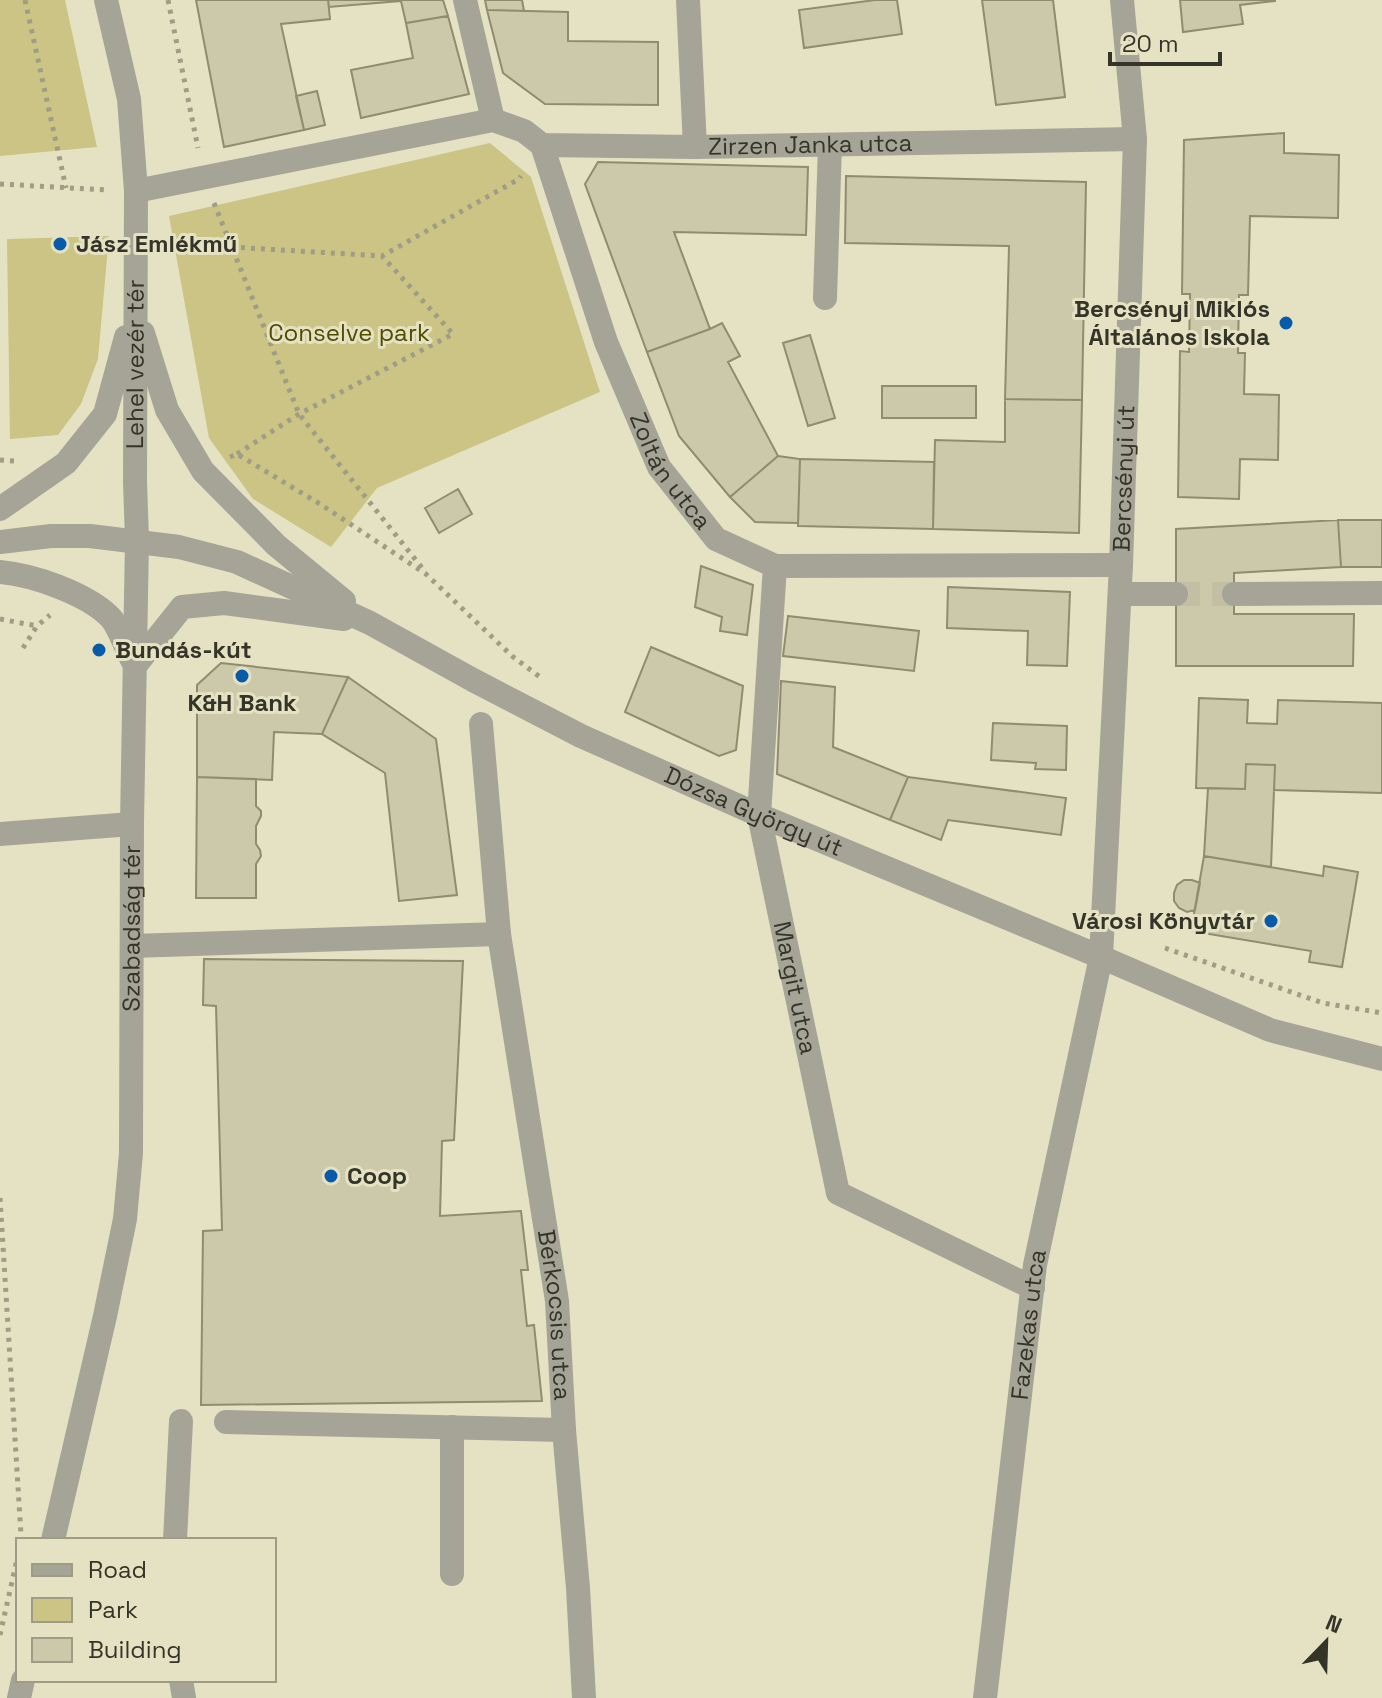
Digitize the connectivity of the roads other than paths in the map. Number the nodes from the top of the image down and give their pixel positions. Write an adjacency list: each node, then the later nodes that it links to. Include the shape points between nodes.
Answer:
1 (106, 0): 10 (street, Lehel vezér tér, via 129,99)
2 (465, 0): 5 (street)
3 (688, 0): 9 (street)
4 (1122, 0): 6 (street, Bercsényi út)
5 (493, 120): 7 (street, Zirzen Janka utca, via 524,131); 10 (street)
6 (1135, 139): 8 (street, Zirzen Janka utca); 16 (street, Bercsényi út)
7 (542, 145): 9 (street, Zirzen Janka utca); 17 (street, Zoltán utca, via 606,342 659,467 716,539)
8 (830, 145): 9 (street, Zirzen Janka utca); 11 (street)
9 (695, 147)
10 (136, 191): 12 (street, Lehel vezér tér)
11 (825, 298)
12 (135, 308): 13 (street, via 105,414 66,463); 14 (street, Lehel vezér tér); 23 (street, via 167,410 203,471 276,545)
13 (0, 509)
14 (137, 540): 15 (street, Dózsa György út, via 51,536); 23 (street, Dózsa György út, via 237,562); 24 (street, Szabadság tér)
15 (0, 542)
16 (1121, 565): 17 (street, Zoltán utca); 20 (street, Bercsényi út)
17 (775, 566): 26 (street, Margit utca)
18 (0, 572): 24 (street, via 75,593 111,617)
19 (1382, 593): 22 (street)
20 (1120, 594): 21 (street); 31 (street, Bercsényi út)
21 (1176, 594)
22 (1234, 594)
23 (370, 623): 24 (street, via 224,603 182,607); 26 (street, Dózsa György út, via 581,736)
24 (135, 666): 27 (street, Szabadság tér)
25 (481, 724): 29 (street, Bérkocsis utca)
26 (759, 815): 31 (street, Dózsa György út); 33 (street, Margit utca, via 838,1193)
27 (132, 824): 28 (street); 30 (street, Szabadság tér)
28 (0, 834)
29 (499, 934): 30 (street); 37 (street, Bérkocsis utca, via 557,1301)
30 (132, 946): 38 (street, Szabadság tér, via 131,1153 125,1219)
31 (1101, 957): 32 (street, Dózsa György út, via 1270,1030); 33 (street, Fazekas utca)
32 (1382, 1059)
33 (1033, 1288): 42 (street, Fazekas utca)
34 (181, 1421): 39 (street)
35 (226, 1422): 36 (street)
36 (452, 1427): 37 (street); 40 (street)
37 (564, 1430): 41 (street, Bérkocsis utca)
38 (53, 1538)
39 (175, 1538)
40 (452, 1574)
41 (584, 1698)
42 (985, 1698)

